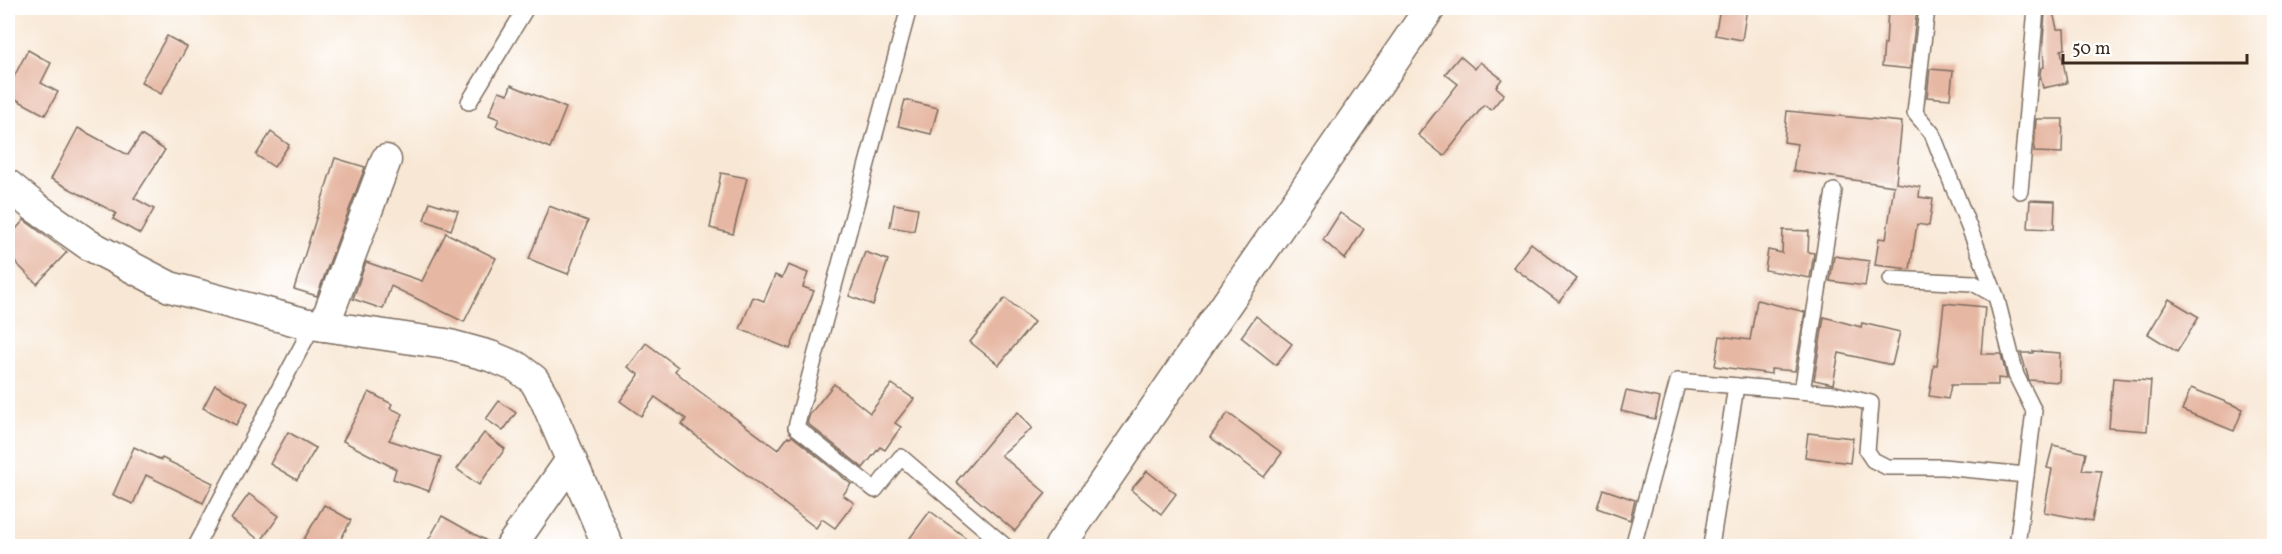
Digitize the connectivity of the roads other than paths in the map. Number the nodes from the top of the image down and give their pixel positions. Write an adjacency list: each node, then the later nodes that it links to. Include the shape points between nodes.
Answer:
1 (526, 8): 6 (lane)
2 (909, 8): 21 (lane, via 796,427 874,490 901,457)
3 (1430, 8): 22 (street)
4 (1928, 8): 12 (lane, via 1914,113 1932,133)
5 (2036, 8): 9 (lane)
6 (469, 102)
7 (386, 160): 13 (street)
8 (1834, 191): 15 (lane)
9 (2020, 191)
10 (10, 195): 13 (street, via 89,245 170,287)
11 (1892, 279): 12 (lane, via 1973,283)
12 (1996, 296): 17 (lane, via 2016,375 2034,411)
13 (319, 326): 16 (street, via 446,344 517,367 534,380); 18 (lane)
14 (1736, 386): 15 (lane); 23 (lane, via 1678,381); 24 (lane)
15 (1802, 391): 17 (lane, via 1871,403 1867,451 1873,460 1887,467 1943,467)
16 (571, 460): 19 (street); 20 (street)
17 (2026, 475): 25 (lane)
18 (196, 546)
19 (511, 546)
20 (609, 546)
21 (1005, 546)
22 (1060, 546)
23 (1633, 546)
24 (1711, 546)
25 (2017, 546)

